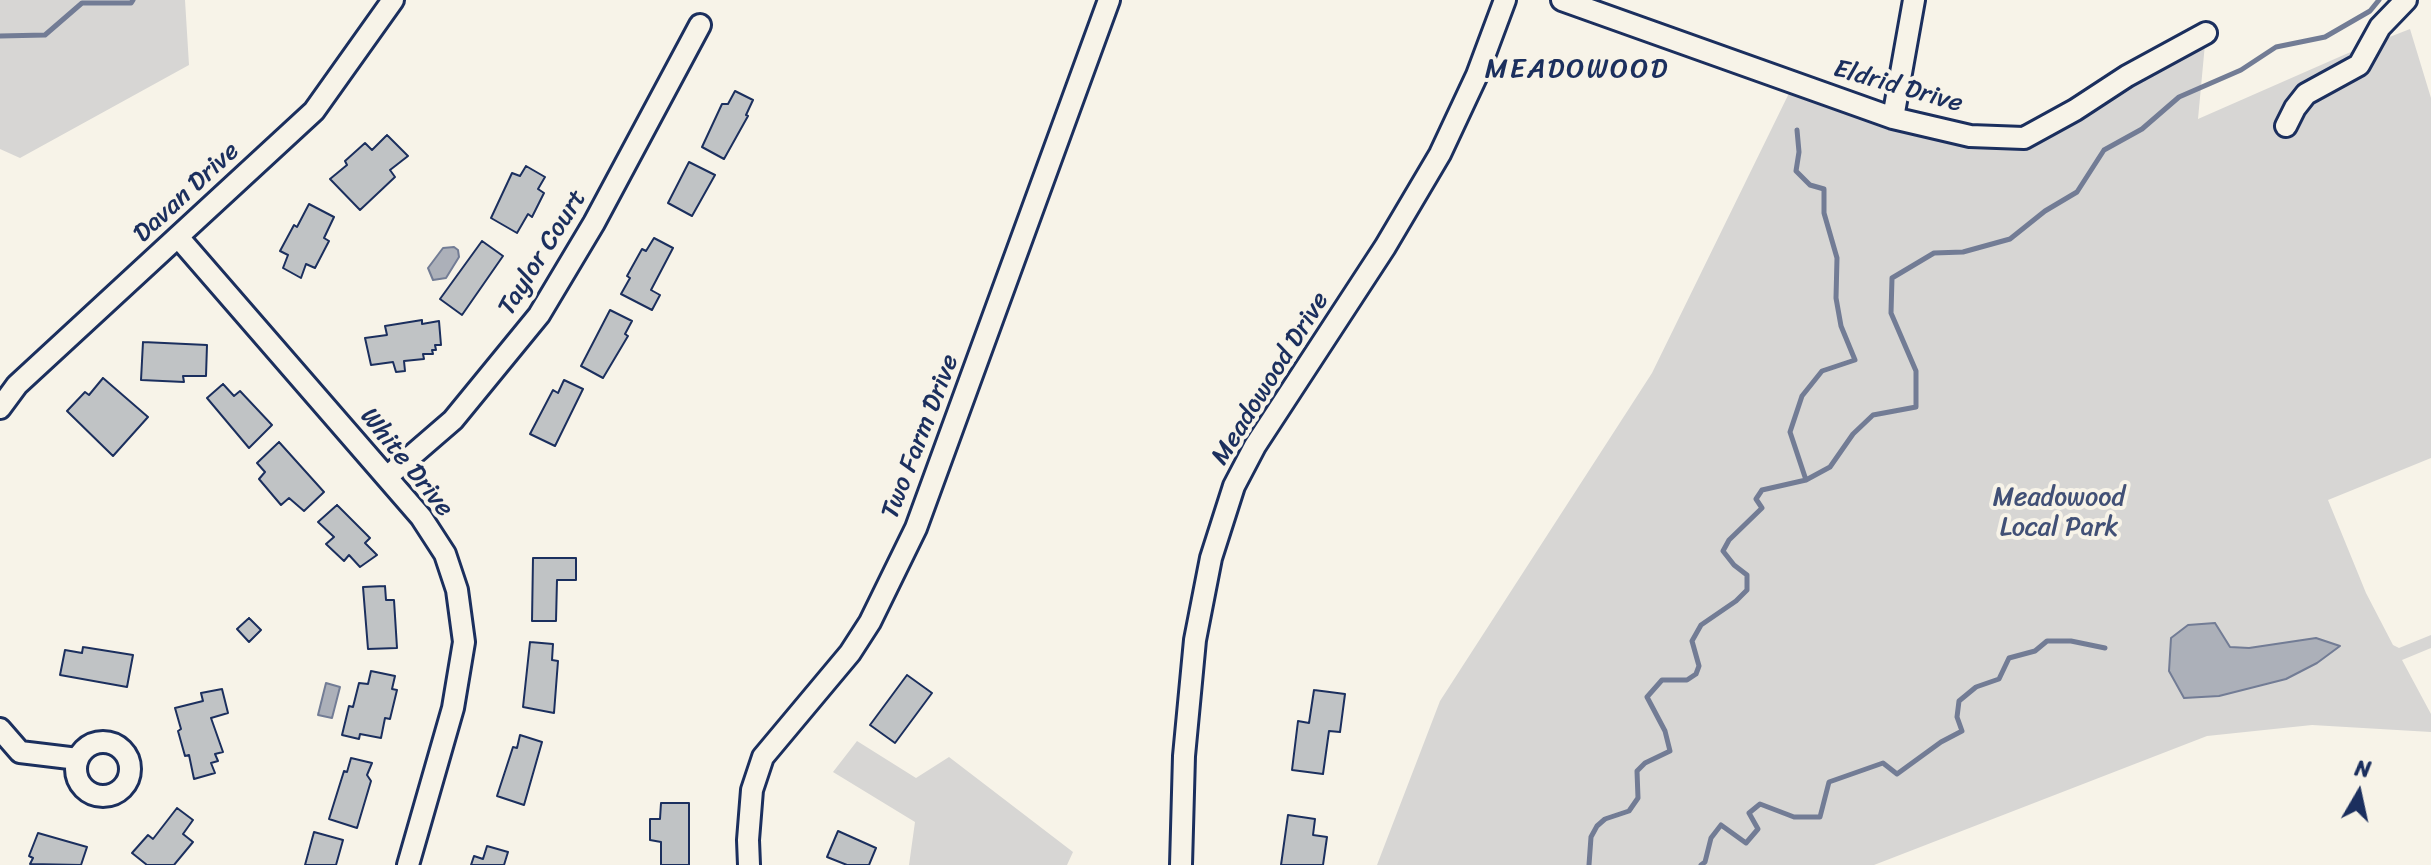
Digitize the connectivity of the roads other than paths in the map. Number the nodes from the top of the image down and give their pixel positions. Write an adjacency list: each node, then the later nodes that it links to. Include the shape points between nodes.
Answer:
1 (393, 0): 11 (street, Davan Drive, via 314,111)
2 (1109, 0): 17 (street, Two Farm Drive, via 916,528 850,653 763,757 752,790)
3 (1505, 0): 18 (street, Meadowood Drive, via 1440,154 1234,486 1211,558 1195,640)
4 (1562, 0): 9 (street, Eldrid Drive)
5 (1914, 0): 9 (street)
6 (2406, 0): 10 (street, via 2380,27 2359,65 2306,94)
7 (700, 25): 13 (street, Taylor Court, via 539,315 453,420)
8 (2206, 33): 9 (street, Eldrid Drive, via 2024,138 1970,136)
9 (1893, 118)
10 (2286, 126)
11 (178, 237): 12 (street, Davan Drive, via 17,385); 13 (street, White Drive)
12 (0, 408)
13 (387, 477): 16 (street, White Drive, via 445,554 457,590 464,642 453,708)
14 (0, 729): 15 (street, via 20,752)
15 (78, 759)
16 (408, 865)
17 (749, 865)
18 (1181, 865)

